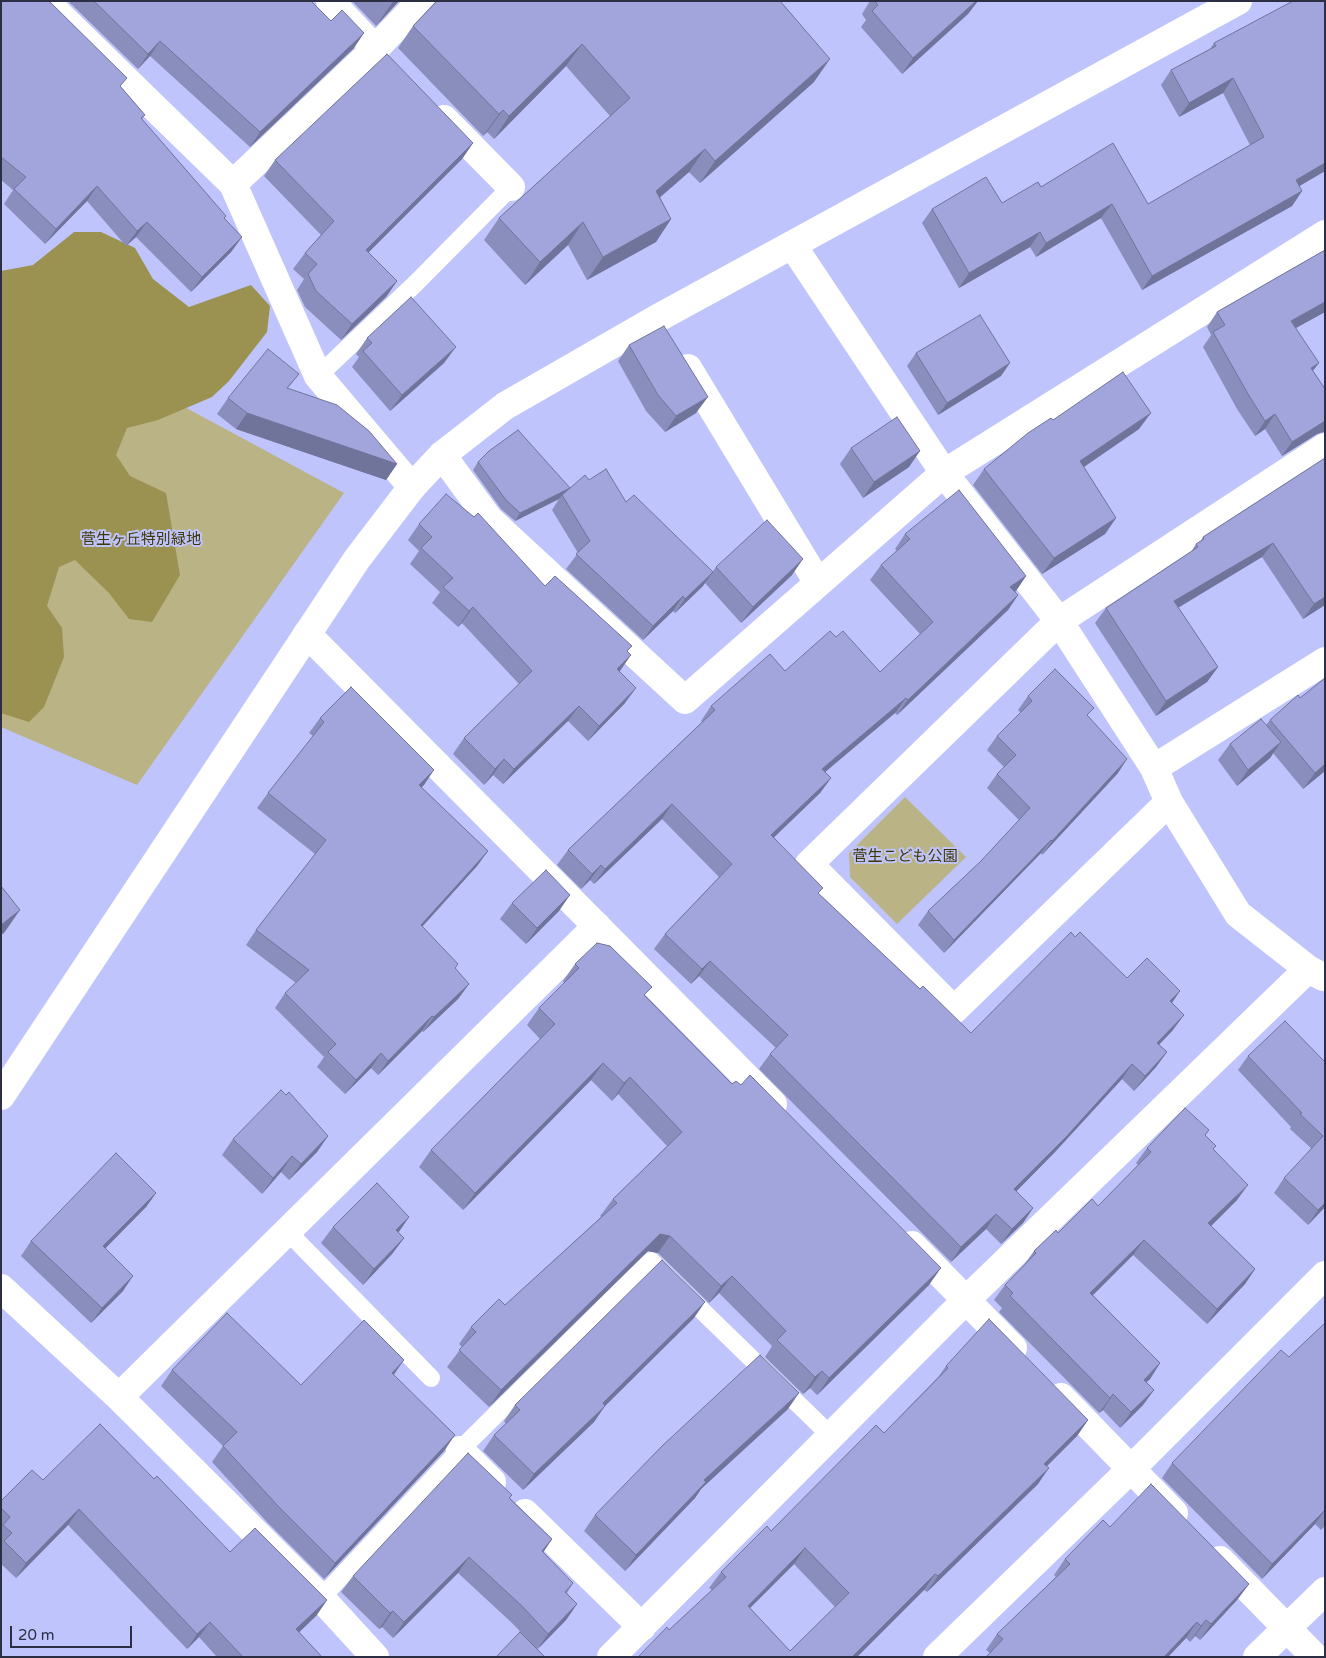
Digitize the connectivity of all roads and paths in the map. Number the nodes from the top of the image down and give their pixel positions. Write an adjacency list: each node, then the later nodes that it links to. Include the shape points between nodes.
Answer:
1 (45, 1): 8 (street)
2 (330, 1): 5 (street)
3 (421, 1): 5 (street)
4 (1238, 1): 11 (street)
5 (375, 49): 6 (street); 8 (street)
6 (396, 69)
7 (430, 104): 9 (street)
8 (233, 184): 13 (street)
9 (511, 187): 13 (lane)
10 (1325, 234): 16 (street)
11 (793, 246): 12 (street); 16 (street)
12 (669, 336): 15 (street, via 505,406); 18 (street)
13 (318, 376): 17 (street)
14 (1325, 447): 19 (street)
15 (442, 456): 17 (street); 18 (street, via 488,519 685,700)
16 (944, 473): 18 (street); 19 (street)
17 (412, 487): 20 (street, via 357,559)
18 (818, 583)
19 (1058, 621): 22 (street); 23 (street, via 809,864 954,1010)
20 (307, 634): 24 (street); 26 (street)
21 (1325, 661): 22 (street)
22 (1154, 768): 23 (street)
23 (1168, 802): 25 (street, via 1238,914)
24 (597, 926): 27 (street); 29 (street)
25 (1317, 974): 32 (street)
26 (1, 1096)
27 (792, 1124)
28 (896, 1230): 32 (street)
29 (288, 1232): 33 (lane); 34 (street)
30 (1325, 1275): 37 (street)
31 (1, 1288): 34 (street)
32 (966, 1300): 35 (street); 37 (street)
33 (431, 1378)
34 (119, 1397): 39 (street)
35 (830, 1435): 36 (lane, via 651,1260); 40 (street)
36 (460, 1450): 39 (lane); 40 (street)
37 (1131, 1469): 41 (street); 44 (street)
38 (1325, 1591): 41 (street)
39 (321, 1598): 42 (street)
40 (642, 1627): 43 (street)
41 (1286, 1629): 45 (street); 46 (street)
42 (375, 1657)
43 (611, 1657)
44 (938, 1657)
45 (1257, 1657)
46 (1315, 1657)

